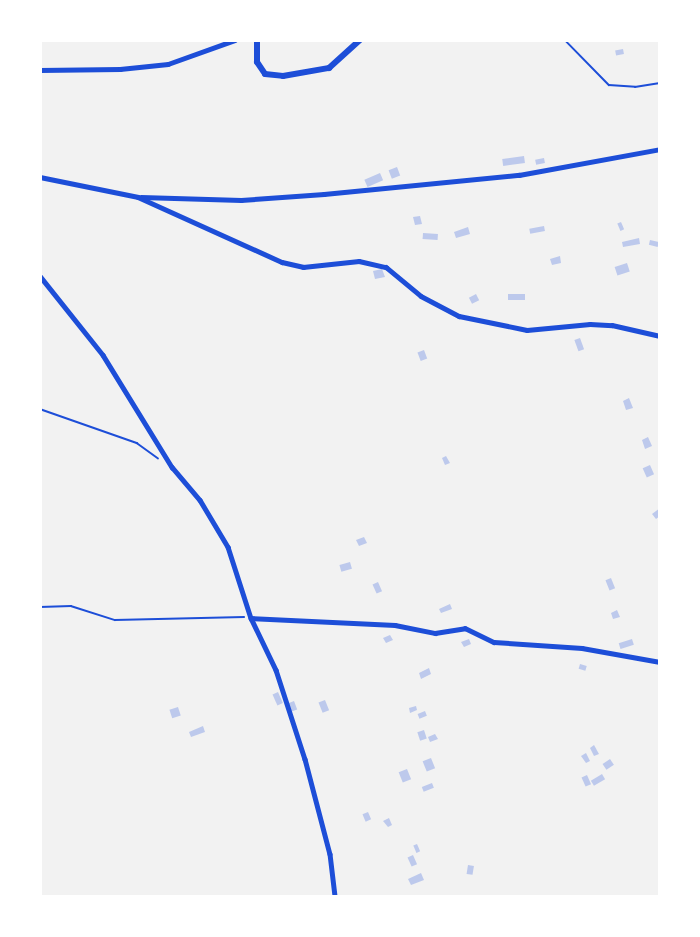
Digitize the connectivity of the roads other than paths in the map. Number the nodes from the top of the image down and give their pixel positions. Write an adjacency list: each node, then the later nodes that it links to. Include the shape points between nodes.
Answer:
1 (235, 40): 4 (street, via 168,64)
2 (257, 40): 3 (street, via 257,62 265,74 283,76 329,68)
3 (360, 40)
4 (40, 70)
5 (660, 149): 7 (street, via 519,175 324,195 241,200)
6 (40, 177): 7 (street)
7 (138, 197): 9 (street, via 282,262 303,267 359,261 386,267 421,296 459,316 526,330 590,324)
8 (40, 276): 10 (street, via 103,355 172,467 200,500 228,547)
9 (660, 336)
10 (251, 618): 11 (street, via 395,625 435,633 465,628 494,642 582,648); 12 (street, via 276,670 305,759 330,854)
11 (660, 662)
12 (335, 897)

